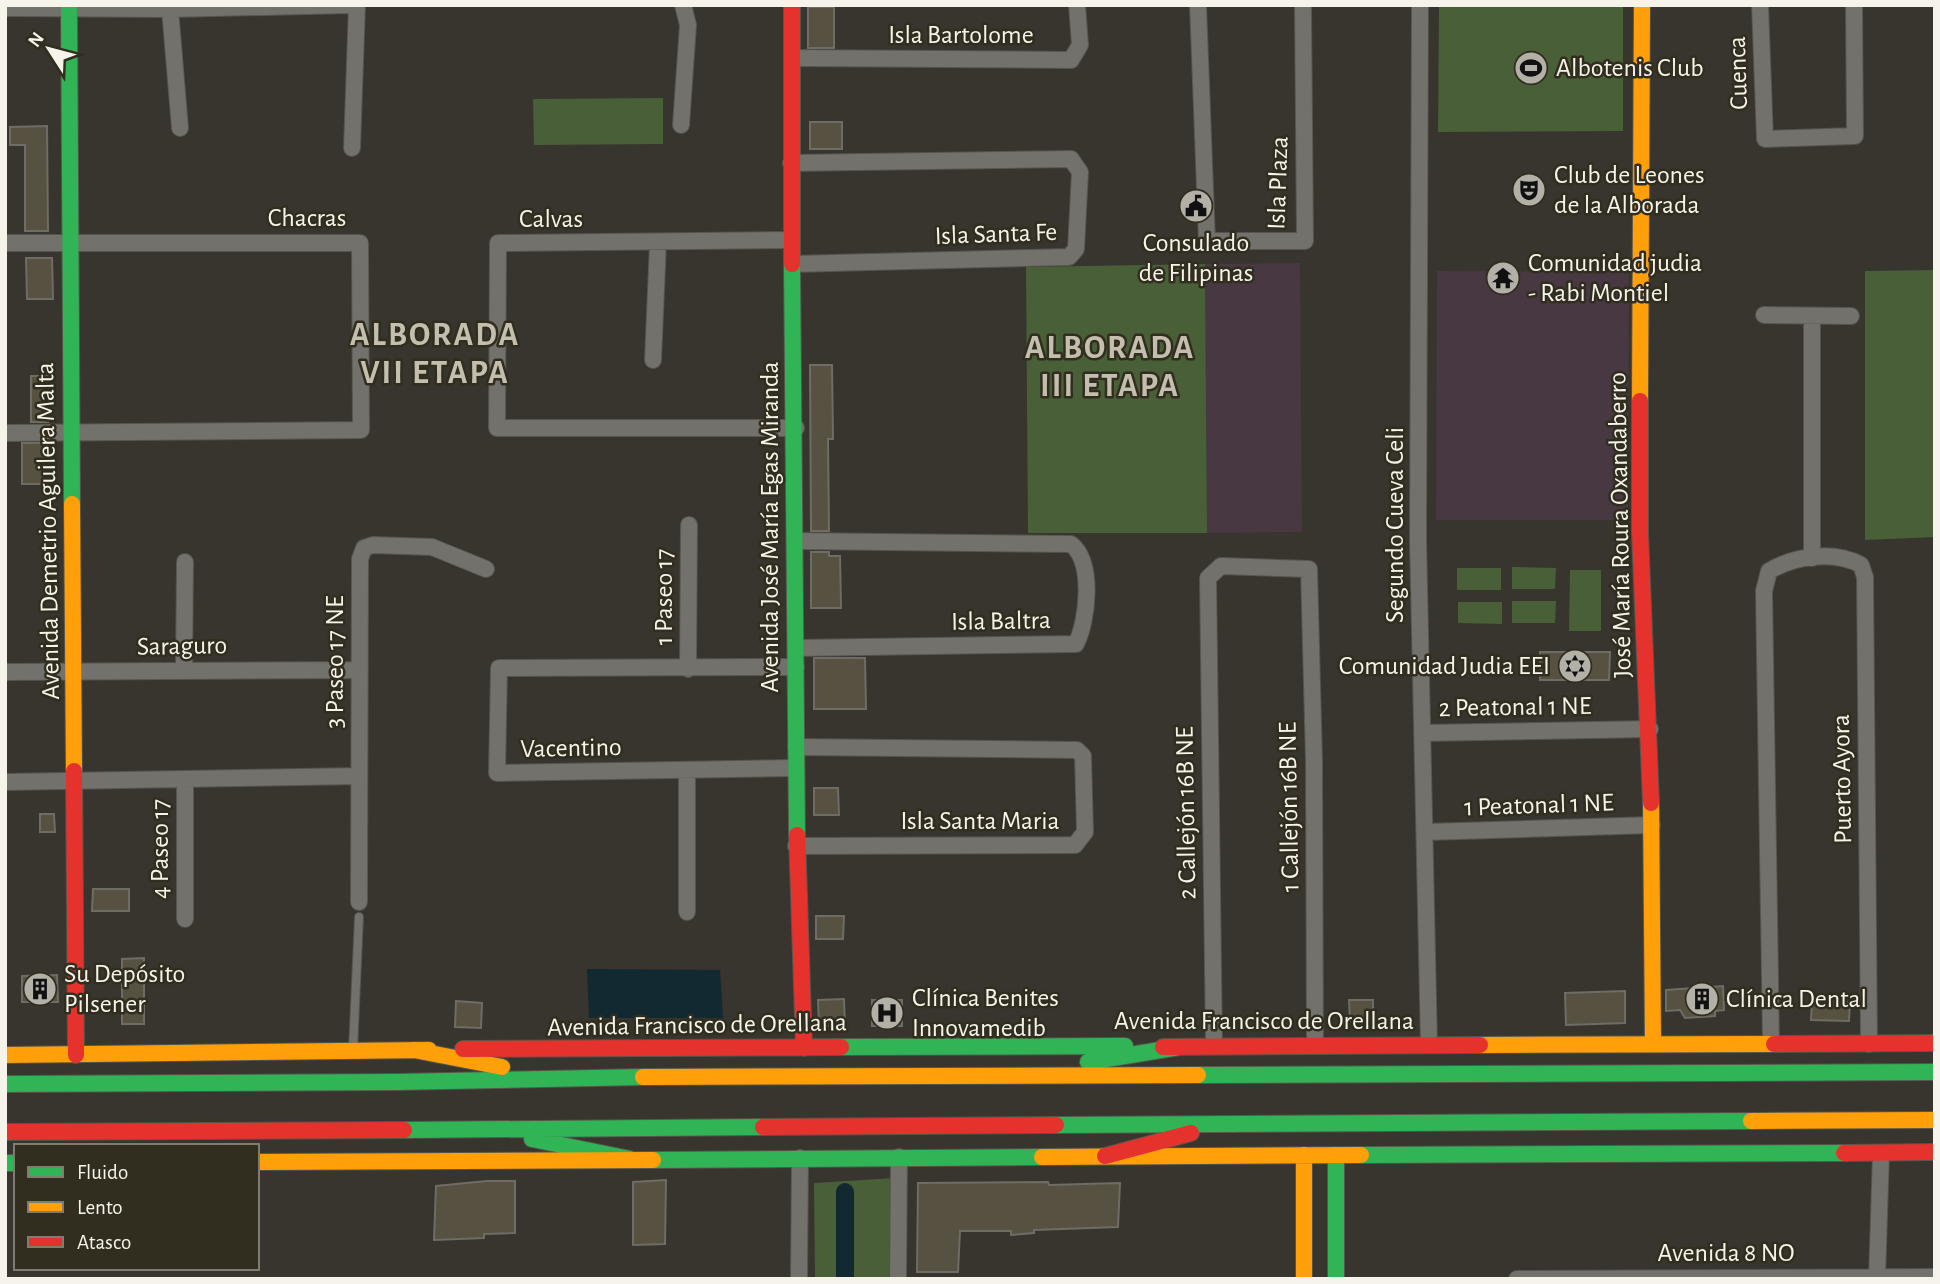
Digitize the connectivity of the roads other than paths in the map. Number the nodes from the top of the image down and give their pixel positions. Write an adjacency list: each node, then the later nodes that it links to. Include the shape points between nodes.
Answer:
1 (351, 5): 14 (street)
2 (357, 5): 18 (street)
3 (683, 5): 16 (street, via 688,25)
4 (792, 5): 15 (main road, Avenida José María Egas Miranda)
5 (1077, 5): 15 (street, Isla Bartolome, via 1080,45 1071,60)
6 (1198, 5): 7 (street, Isla Plaza, via 1207,241 1306,241)
7 (1303, 5)
8 (1420, 5): 46 (street, Segundo Cueva Celi)
9 (1642, 5): 45 (main road, José María Roura Oxandaberro, via 1640,533)
10 (1760, 5): 11 (street, Cuenca, via 1765,139 1855,136)
11 (1854, 5)
12 (69, 7): 13 (street); 14 (street); 21 (main road, Avenida Demetrio Aguilera Malta)
13 (5, 8)
14 (170, 9): 17 (street)
15 (793, 58): 19 (main road, Avenida José María Egas Miranda)
16 (681, 125)
17 (180, 128)
18 (352, 148)
19 (791, 163): 20 (main road, Avenida José María Egas Miranda); 24 (street, Isla Santa Fe, via 1071,159 1080,172 1076,249 1069,257)
20 (792, 240): 23 (street, Calvas); 24 (main road, Avenida José María Egas Miranda)
21 (70, 242): 22 (street, Chacras); 31 (main road, Avenida Demetrio Aguilera Malta); 31 (street, Chacras, via 360,243 363,375 361,430)
22 (5, 243)
23 (658, 243): 28 (street); 29 (street, Calvas, via 498,243 498,428)
24 (793, 264): 29 (main road, Avenida José María Egas Miranda)
25 (1764, 315): 27 (street)
26 (1851, 316): 27 (street)
27 (1812, 317): 34 (street)
28 (653, 360)
29 (796, 428): 33 (main road, Avenida José María Egas Miranda)
30 (5, 433): 31 (street, Chacras)
31 (72, 433): 44 (main road, Avenida Demetrio Aguilera Malta)
32 (689, 525): 40 (street, 1 Paseo 17)
33 (795, 541): 38 (main road, Avenida José María Egas Miranda); 38 (street, Isla Baltra, via 1071,544 1082,552 1085,566 1085,626 1076,644)
34 (1812, 558): 61 (street, Puerto Ayora, via 1787,560 1769,571 1764,591); 62 (street, Puerto Ayora, via 1848,558 1861,565 1865,577)
35 (185, 562): 41 (street)
36 (486, 569): 42 (street, 3 Paseo 17 NE, via 432,547 364,548 360,559)
37 (1208, 578): 64 (street, 1 Callejón 16B NE, via 1221,566 1309,569); 66 (street, 2 Callejón 16B NE)
38 (796, 648): 39 (main road, Avenida José María Egas Miranda)
39 (796, 667): 40 (street, Vacentino); 47 (main road, Avenida José María Egas Miranda)
40 (688, 669): 49 (street, Vacentino, via 499,668 497,773)
41 (184, 670): 42 (street, Saraguro); 44 (street, Saraguro)
42 (360, 670): 50 (street, 3 Paseo 17 NE)
43 (5, 672): 44 (street, Saraguro)
44 (74, 673): 52 (main road, Avenida Demetrio Aguilera Malta)
45 (1650, 729): 46 (street, 2 Peatonal 1 NE); 54 (main road, José María Roura Oxandaberro)
46 (1422, 733): 55 (street, Segundo Cueva Celi)
47 (796, 747): 48 (main road, Avenida José María Egas Miranda); 56 (street, Isla Santa Maria, via 1077,750 1083,755 1085,832 1074,845)
48 (796, 768): 49 (street, Vacentino); 56 (main road, Avenida José María Egas Miranda)
49 (687, 771): 58 (street)
50 (359, 776): 51 (street); 57 (street, 3 Paseo 17 NE)
51 (185, 780): 52 (street); 59 (street, 4 Paseo 17)
52 (76, 781): 53 (street); 72 (main road, Avenida Demetrio Aguilera Malta)
53 (5, 782)
54 (1652, 825): 55 (street, 1 Peatonal 1 NE); 60 (main road, José María Roura Oxandaberro)
55 (1427, 832): 65 (street, Segundo Cueva Celi)
56 (796, 846): 68 (main road, Avenida José María Egas Miranda)
57 (359, 909): 70 (lane, 3 Paseo 17 NE)
58 (687, 912)
59 (185, 919)
60 (1653, 1044): 61 (main road, Avenida Francisco de Orellana); 65 (main road, Avenida Francisco de Orellana)
61 (1772, 1044): 62 (main road, Avenida Francisco de Orellana)
62 (1869, 1044): 63 (main road, Avenida Francisco de Orellana)
63 (1935, 1044)
64 (1315, 1045): 65 (main road, Avenida Francisco de Orellana); 66 (main road, Avenida Francisco de Orellana)
65 (1429, 1045)
66 (1214, 1046): 67 (main road, Avenida Francisco de Orellana)
67 (1179, 1047): 68 (main road, Avenida Francisco de Orellana); 74 (main road)
68 (804, 1048): 69 (main road, Avenida Francisco de Orellana)
69 (414, 1051): 70 (main road, Avenida Francisco de Orellana); 75 (main road)
70 (353, 1052): 72 (main road, Avenida Francisco de Orellana)
71 (5, 1055): 72 (main road, Avenida Francisco de Orellana)
72 (76, 1055)
73 (1935, 1072): 74 (main road, Avenida Francisco de Orellana)
74 (1006, 1076): 75 (main road, Avenida Francisco de Orellana)
75 (560, 1077): 76 (main road, Avenida Francisco de Orellana)
76 (5, 1084)
77 (1935, 1120): 78 (main road)
78 (1227, 1123): 79 (main road); 85 (main road)
79 (477, 1128): 80 (main road); 88 (main road)
80 (5, 1132)
81 (1935, 1152): 82 (main road)
82 (1881, 1153): 84 (main road); 91 (street)
83 (1304, 1155): 84 (main road); 85 (main road); 94 (main road)
84 (1336, 1155): 95 (main road)
85 (1105, 1156): 86 (main road)
86 (899, 1157): 87 (main road); 93 (street)
87 (800, 1158): 88 (main road); 92 (street)
88 (630, 1159): 89 (main road)
89 (259, 1162)
90 (1935, 1277): 91 (street, Avenida 8 NO)
91 (1877, 1278): 96 (street, Avenida 8 NO)
92 (799, 1279)
93 (898, 1279)
94 (1304, 1279)
95 (1336, 1279)
96 (1517, 1279)

